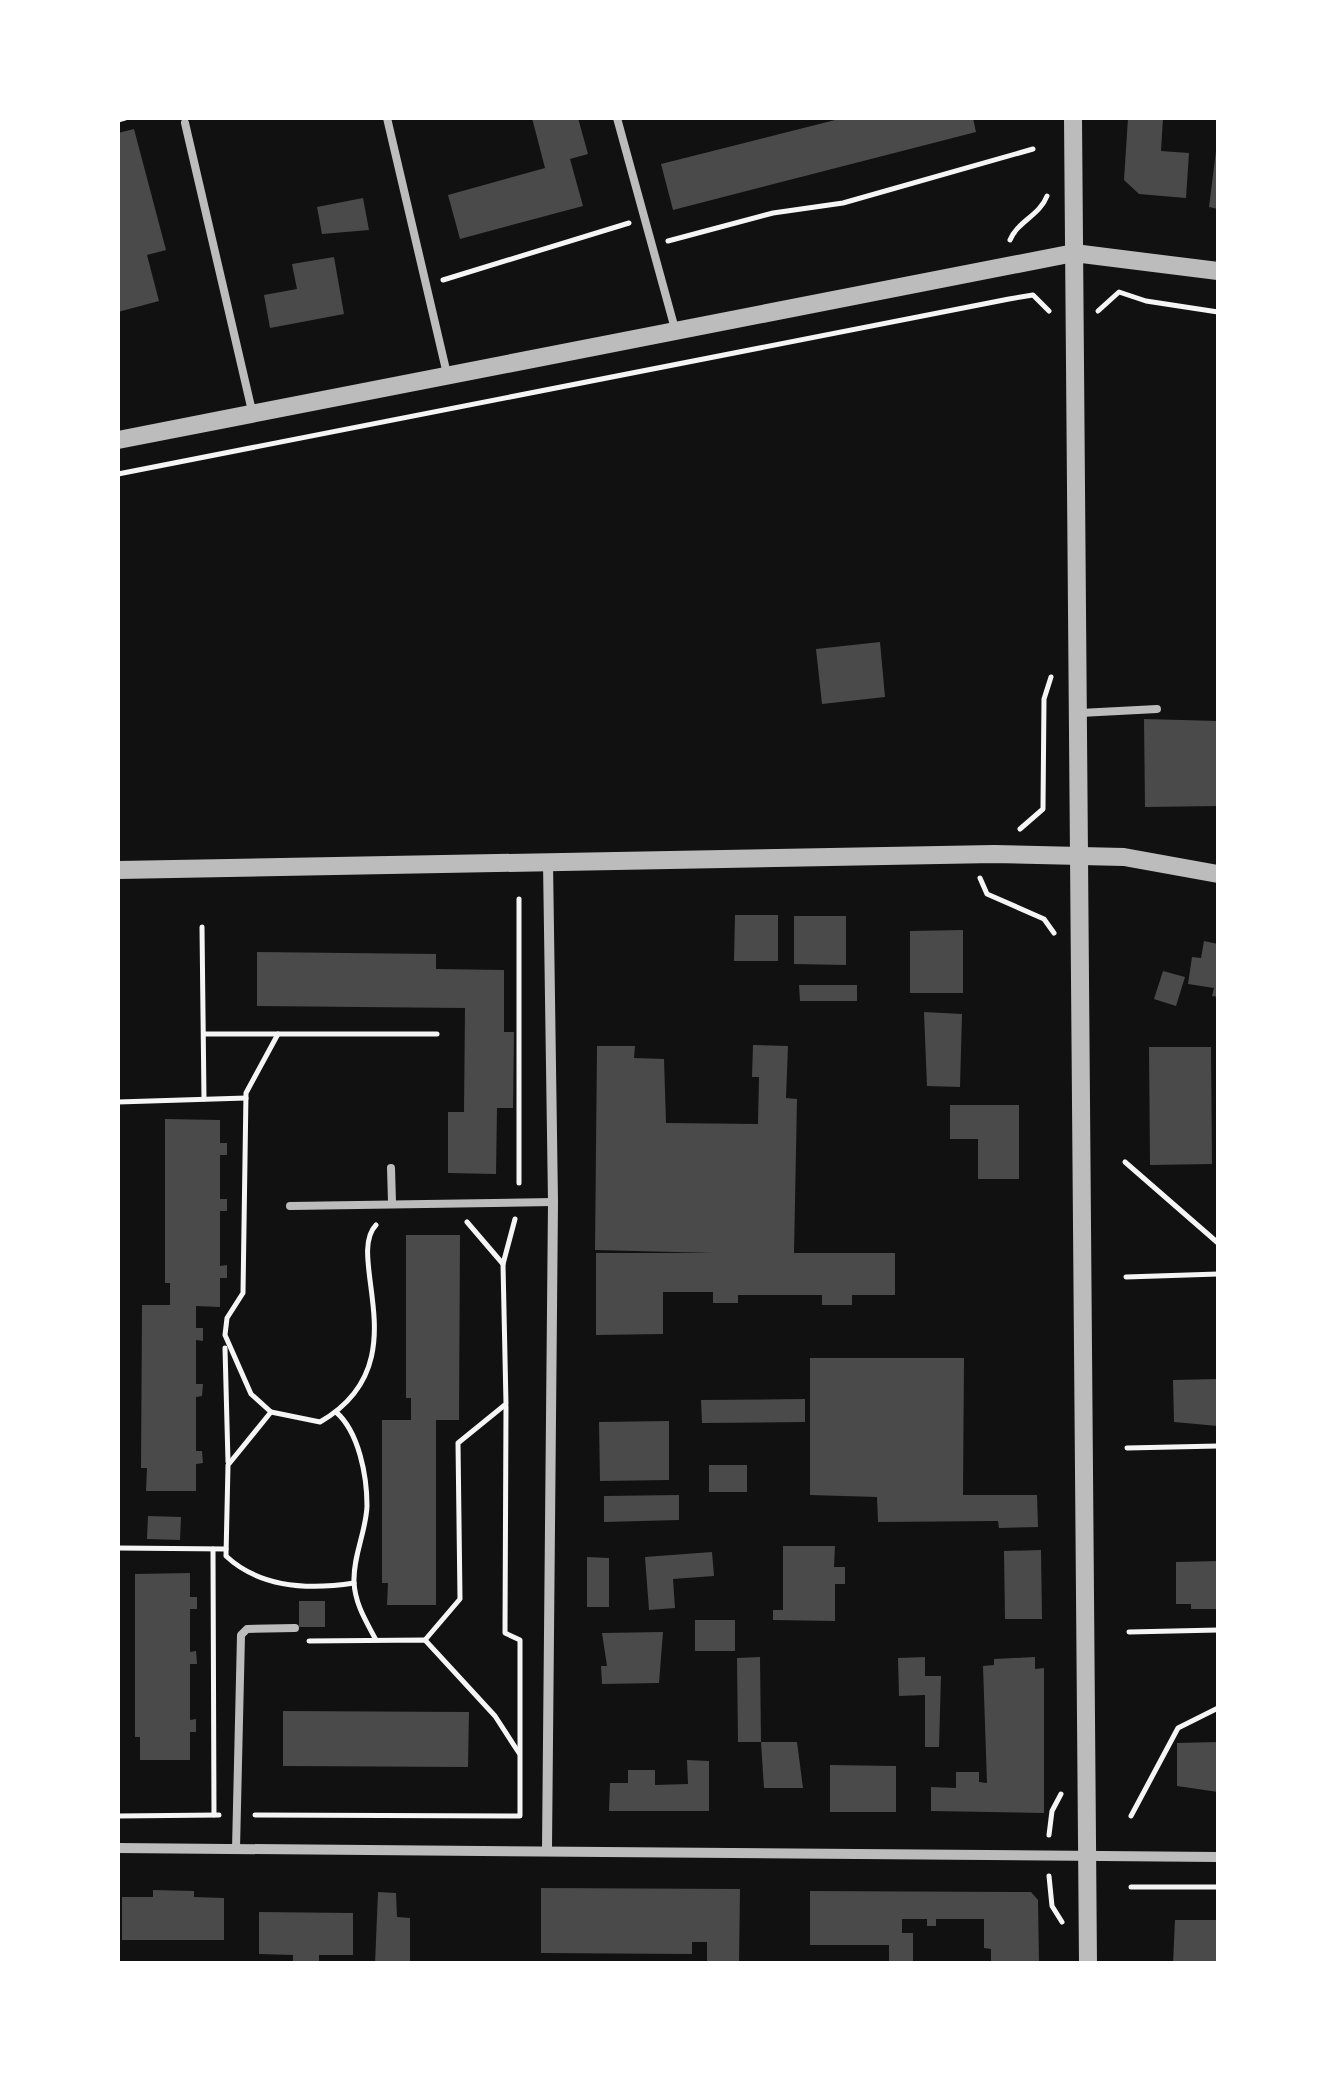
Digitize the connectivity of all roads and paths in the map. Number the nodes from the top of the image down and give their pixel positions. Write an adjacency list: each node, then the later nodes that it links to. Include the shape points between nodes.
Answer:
1 (125, 118): 5 (path)
2 (387, 118): 14 (lane)
3 (618, 118): 9 (lane)
4 (1073, 118): 11 (street)
5 (118, 120)
6 (185, 124): 20 (lane)
7 (1033, 149): 10 (path, via 843,203 773,213)
8 (1049, 189): 12 (path, via 1042,208 1010,237)
9 (646, 218): 10 (lane); 14 (path)
10 (653, 245): 18 (lane)
11 (1074, 252): 12 (street); 13 (street); 17 (street)
12 (1014, 262): 15 (path); 18 (street)
13 (1218, 270)
14 (428, 285): 19 (lane)
15 (1022, 296): 17 (path, via 1041,298 1050,314); 22 (path)
16 (1218, 312): 17 (path, via 1119,292 1096,312)
17 (1074, 313): 25 (street)
18 (675, 329): 19 (street)
19 (448, 374): 20 (street)
20 (254, 415): 21 (street)
21 (118, 440)
22 (118, 474)
23 (1054, 666): 26 (path, via 1044,700 1042,808)
24 (1156, 709): 25 (lane)
25 (1080, 713): 28 (street)
26 (1008, 834)
27 (979, 855): 28 (street); 29 (street); 34 (path, via 987,894 1044,920)
28 (1079, 855): 31 (street); 81 (street)
29 (548, 862): 30 (street); 45 (street)
30 (118, 870)
31 (1218, 874)
32 (519, 899): 44 (path)
33 (202, 928): 35 (path)
34 (1055, 941)
35 (204, 1034): 36 (path); 39 (path)
36 (278, 1034): 37 (path); 38 (path)
37 (437, 1034)
38 (246, 1098): 39 (path); 53 (path, via 243,1293)
39 (204, 1099): 40 (path)
40 (118, 1102)
41 (1125, 1162): 49 (path)
42 (391, 1168): 43 (lane)
43 (392, 1202): 44 (lane); 46 (lane)
44 (519, 1202): 45 (lane); 50 (path)
45 (553, 1202): 79 (street)
46 (290, 1206)
47 (456, 1216): 50 (path)
48 (382, 1220): 56 (path, via 371,1229 367,1249 376,1330 371,1358)
49 (1218, 1243)
50 (504, 1264): 54 (path)
51 (1218, 1274): 52 (path)
52 (1126, 1277)
53 (225, 1335): 55 (path, via 251,1394); 59 (path)
54 (506, 1404): 68 (path, via 458,1443 460,1598); 71 (path, via 505,1633 520,1640)
55 (271, 1412): 56 (path, via 320,1422); 59 (path)
56 (336, 1412): 63 (path, via 355,1440 367,1506)
57 (1218, 1446): 58 (path)
58 (1127, 1448)
59 (228, 1465): 62 (path)
60 (118, 1548): 61 (path)
61 (213, 1548): 62 (path); 73 (path)
62 (226, 1549): 63 (path, via 244,1572 263,1581)
63 (354, 1583): 67 (path)
64 (295, 1628): 74 (lane, via 247,1629 241,1635)
65 (1218, 1630): 66 (path)
66 (1128, 1632)
67 (376, 1640): 68 (path); 69 (path)
68 (425, 1640): 71 (path, via 495,1716)
69 (300, 1641)
70 (1218, 1708): 76 (path, via 1178,1728)
71 (521, 1756): 74 (path, via 520,1816)
72 (1063, 1788): 80 (path, via 1049,1823)
73 (214, 1815): 74 (path); 75 (path)
74 (236, 1815): 78 (lane)
75 (118, 1816)
76 (1131, 1816)
77 (118, 1848): 78 (street)
78 (236, 1849): 79 (street)
79 (547, 1849): 80 (street)
80 (1049, 1853): 81 (street); 85 (path, via 1052,1906)
81 (1087, 1854): 82 (street); 86 (street)
82 (1218, 1857)
83 (1131, 1887): 84 (path)
84 (1218, 1887)
85 (1064, 1929)
86 (1088, 1964)

